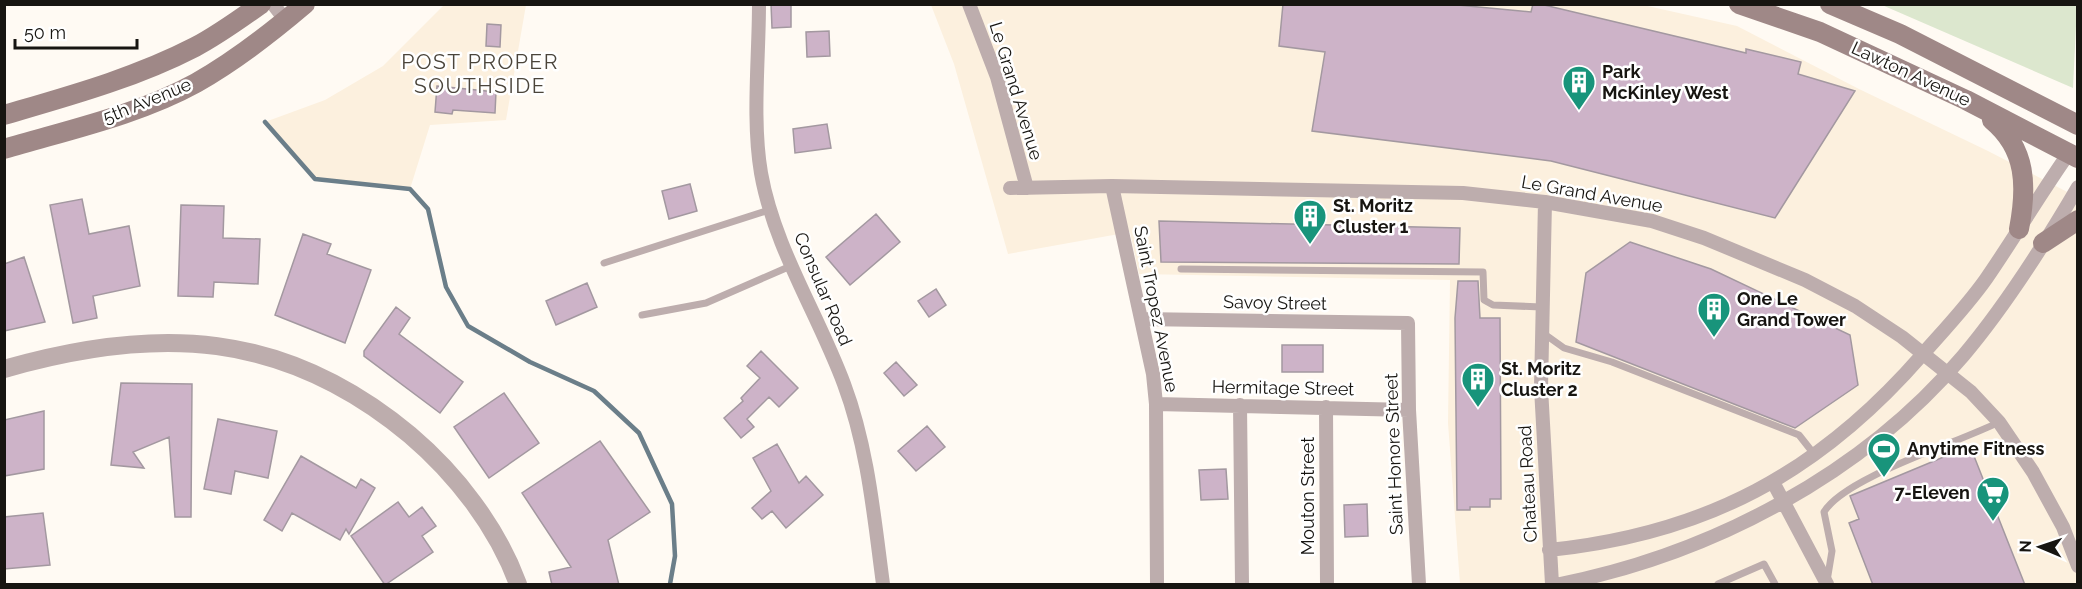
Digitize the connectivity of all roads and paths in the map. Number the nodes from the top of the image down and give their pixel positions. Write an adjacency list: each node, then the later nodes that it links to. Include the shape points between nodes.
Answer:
1 (261, 4): 10 (main road, 5th Avenue, via 196,46 148,69)
2 (273, 4): 8 (street)
3 (305, 4): 8 (main road, 5th Avenue)
4 (759, 4): 19 (street, Consular Road, via 758,139)
5 (969, 4): 16 (street, Le Grand Avenue, via 997,77)
6 (1738, 4): 9 (main road, Lawton Avenue, via 1820,32)
7 (1830, 4): 11 (main road, Lawton Avenue, via 1900,34)
8 (286, 21): 12 (main road, 5th Avenue, via 196,82 160,100)
9 (1966, 100): 13 (main road, Lawton Avenue); 21 (main road, via 1996,123 2020,157 2025,186)
10 (4, 115)
11 (2078, 125)
12 (4, 148)
13 (2075, 150): 21 (street)
14 (1112, 186): 16 (street, Le Grand Avenue); 18 (street, Le Grand Avenue, via 1463,193); 28 (street, Saint Tropez Avenue)
15 (1010, 188): 16 (street, Le Grand Avenue)
16 (1027, 188)
17 (2078, 188): 22 (street)
18 (1545, 202): 26 (street, Chateau Road); 31 (street, Le Grand Avenue, via 1652,220 1735,250 1855,306)
19 (770, 210): 23 (lane); 24 (street, Consular Road)
20 (2078, 220): 22 (main road)
21 (2019, 229): 31 (street, via 1985,280)
22 (2043, 243): 33 (street)
23 (604, 263)
24 (793, 265): 27 (lane, via 706,303); 46 (street, Consular Road, via 856,420 865,456)
25 (1181, 269): 26 (lane, via 1484,272 1484,300)
26 (1541, 308): 30 (street, Chateau Road)
27 (642, 315)
28 (1141, 319): 29 (street, Savoy Street); 34 (street, Saint Tropez Avenue)
29 (1408, 322): 37 (street, Saint Honore Street)
30 (1541, 332): 39 (lane, via 1564,348 1612,362 1799,435); 42 (street, Chateau Road, via 1543,469)
31 (1923, 354): 33 (street, Le Grand Avenue); 39 (street, via 1873,408)
32 (4, 369): 45 (street, via 106,345 161,342 206,344 284,360 341,386 440,460 490,528)
33 (1946, 373): 38 (street, Le Grand Avenue, via 1971,392); 41 (street, via 1858,452)
34 (1156, 404): 35 (street, Hermitage Street); 47 (street, Saint Tropez Avenue)
35 (1240, 405): 36 (street, Hermitage Street); 48 (street)
36 (1326, 407): 37 (street, Hermitage Street); 49 (street, Mouton Street)
37 (1409, 410): 50 (street, Saint Honore Street)
38 (1999, 422): 43 (street, Le Grand Avenue, via 2033,472 2063,527); 44 (lane, via 1858,482 1829,504 1824,512 1832,551)
39 (1815, 455): 40 (street)
40 (1773, 482): 41 (street); 42 (street, via 1681,523 1633,537)
41 (1783, 502): 44 (street); 52 (street, via 1721,534 1655,560)
42 (1550, 550): 51 (street, Chateau Road)
43 (2078, 566)
44 (1827, 584)
45 (518, 585)
46 (883, 585)
47 (1157, 585)
48 (1242, 585)
49 (1327, 585)
50 (1419, 585)
51 (1552, 585)
52 (1560, 585)
53 (1718, 585): 54 (lane, via 1764,564)
54 (1775, 585)

